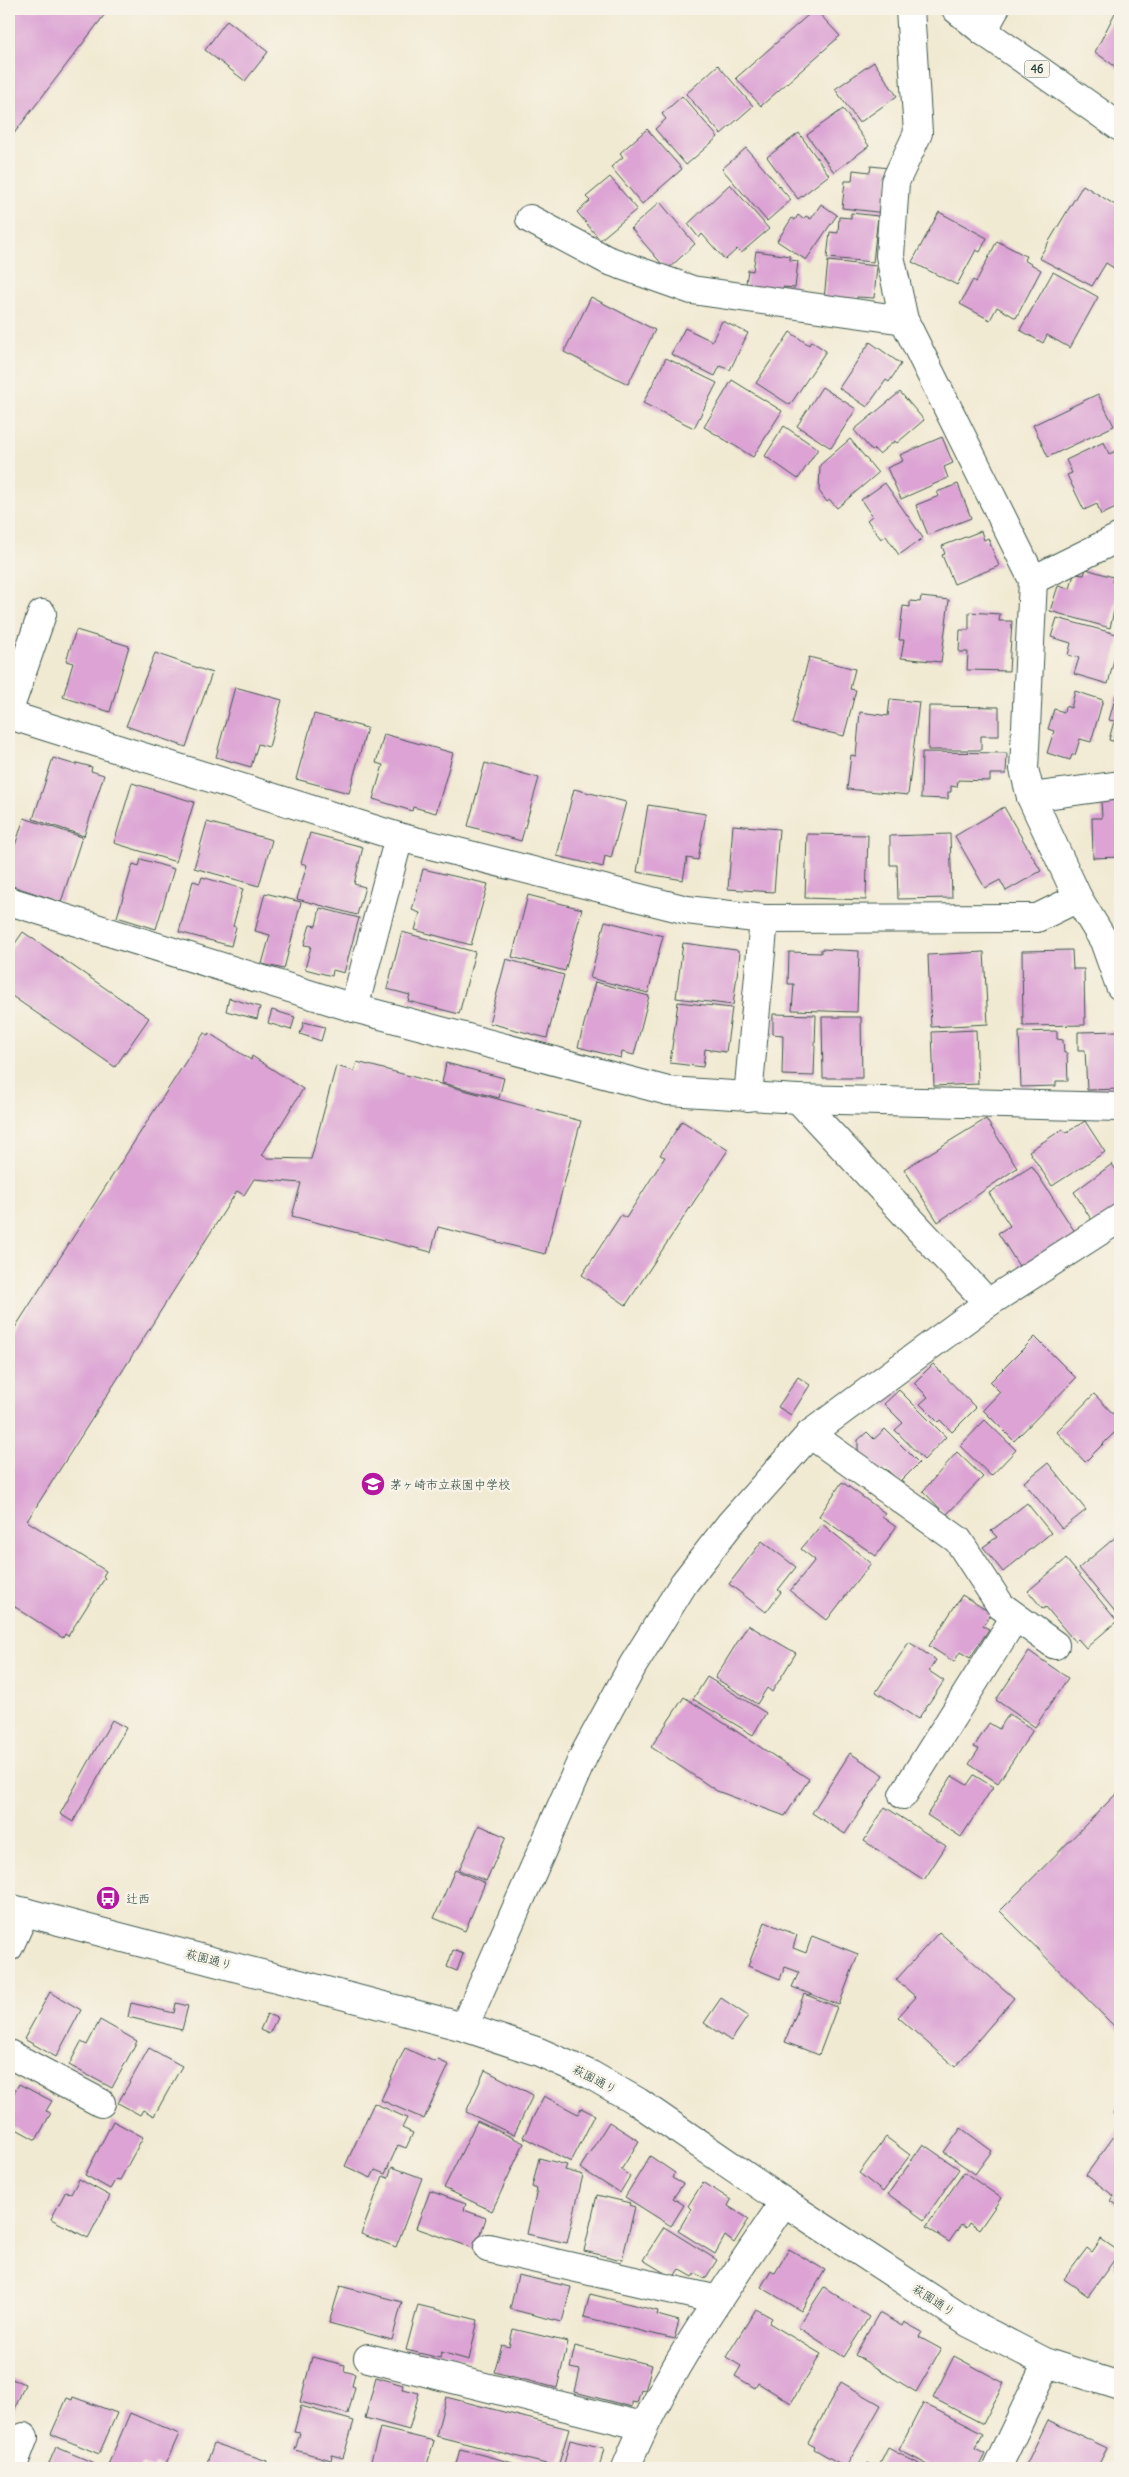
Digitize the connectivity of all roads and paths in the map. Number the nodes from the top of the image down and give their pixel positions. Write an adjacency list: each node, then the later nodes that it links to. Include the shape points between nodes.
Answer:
1 (910, 9): 6 (street, via 918,133 896,182 890,256)
2 (956, 9): 3 (street, 46)
3 (989, 20): 4 (street, 46)
4 (1120, 126)
5 (530, 219): 6 (street, via 607,260 692,290)
6 (904, 320): 8 (street)
7 (1120, 537): 8 (street)
8 (1033, 580): 13 (street, via 1024,768)
9 (42, 614): 10 (street)
10 (9, 710)
11 (9, 715): 14 (street)
12 (1120, 785): 13 (street)
13 (1031, 797): 15 (street)
14 (399, 837): 17 (street, via 688,910); 19 (street)
15 (1078, 898): 17 (street, via 1037,918); 18 (street, via 1104,941)
16 (9, 901): 19 (street)
17 (764, 919): 20 (street)
18 (1120, 986)
19 (354, 1008): 20 (street, via 668,1091)
20 (748, 1097): 21 (street)
21 (798, 1099): 22 (street); 24 (street)
22 (1120, 1107)
23 (1120, 1218): 24 (street)
24 (988, 1303): 25 (street)
25 (810, 1434): 26 (street, via 958,1540 1001,1606); 31 (street, via 730,1524 684,1583 633,1665 584,1755)
26 (1015, 1617): 27 (street); 28 (street)
27 (1056, 1644)
28 (903, 1795)
29 (17, 1910): 30 (street); 31 (street, 萩園通り)
30 (9, 1947)
31 (464, 2027): 34 (street, 萩園通り, via 539,2052 591,2075 638,2102)
32 (9, 2054): 33 (street)
33 (102, 2103)
34 (784, 2202): 36 (street); 38 (street, 萩園通り, via 969,2324)
35 (488, 2248): 36 (street)
36 (718, 2300): 40 (street)
37 (368, 2358): 40 (street)
38 (1047, 2362): 39 (street, 萩園通り); 44 (street)
39 (1120, 2386)
40 (643, 2426): 43 (street)
41 (24, 2437): 42 (street)
42 (12, 2468)
43 (626, 2468)
44 (998, 2468)

